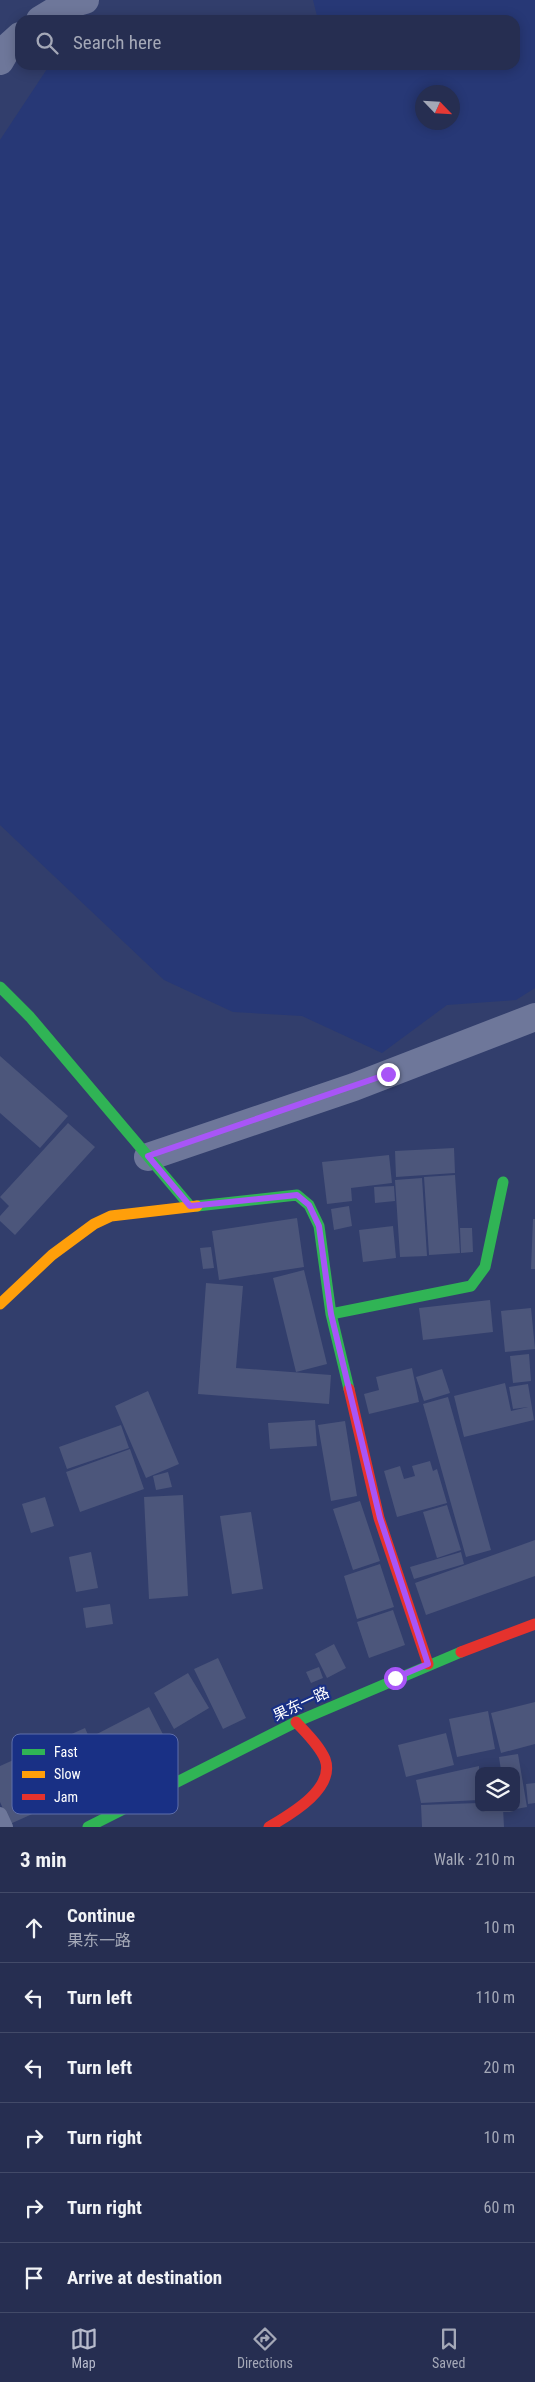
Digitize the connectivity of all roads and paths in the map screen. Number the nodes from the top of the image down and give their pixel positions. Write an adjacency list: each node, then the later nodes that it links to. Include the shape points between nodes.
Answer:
1 (86, 0): 2 (street, via 63,6)
2 (48, 15)
3 (15, 41): 4 (street)
4 (0, 61)
5 (0, 987): 7 (street, via 30,1017)
6 (535, 1017): 7 (street, via 354,1087)
7 (148, 1156): 9 (street)
8 (503, 1182): 11 (street, via 485,1267 471,1286)
9 (190, 1206): 10 (street, via 111,1216 87,1226 66,1241); 11 (street, via 297,1195 309,1205 319,1226)
10 (0, 1303)
11 (331, 1314): 13 (street, via 380,1518)
12 (535, 1624): 13 (street, 果东一路)
13 (428, 1664): 14 (street, 果东一路)
14 (296, 1722): 15 (street, 果东一路); 20 (street, via 326,1759 328,1771 325,1783 292,1814)
15 (178, 1782)
16 (0, 1814): 18 (lane)
17 (114, 1814): 19 (street, 果东一路)
18 (6, 1827)
19 (88, 1827)
20 (270, 1827)

